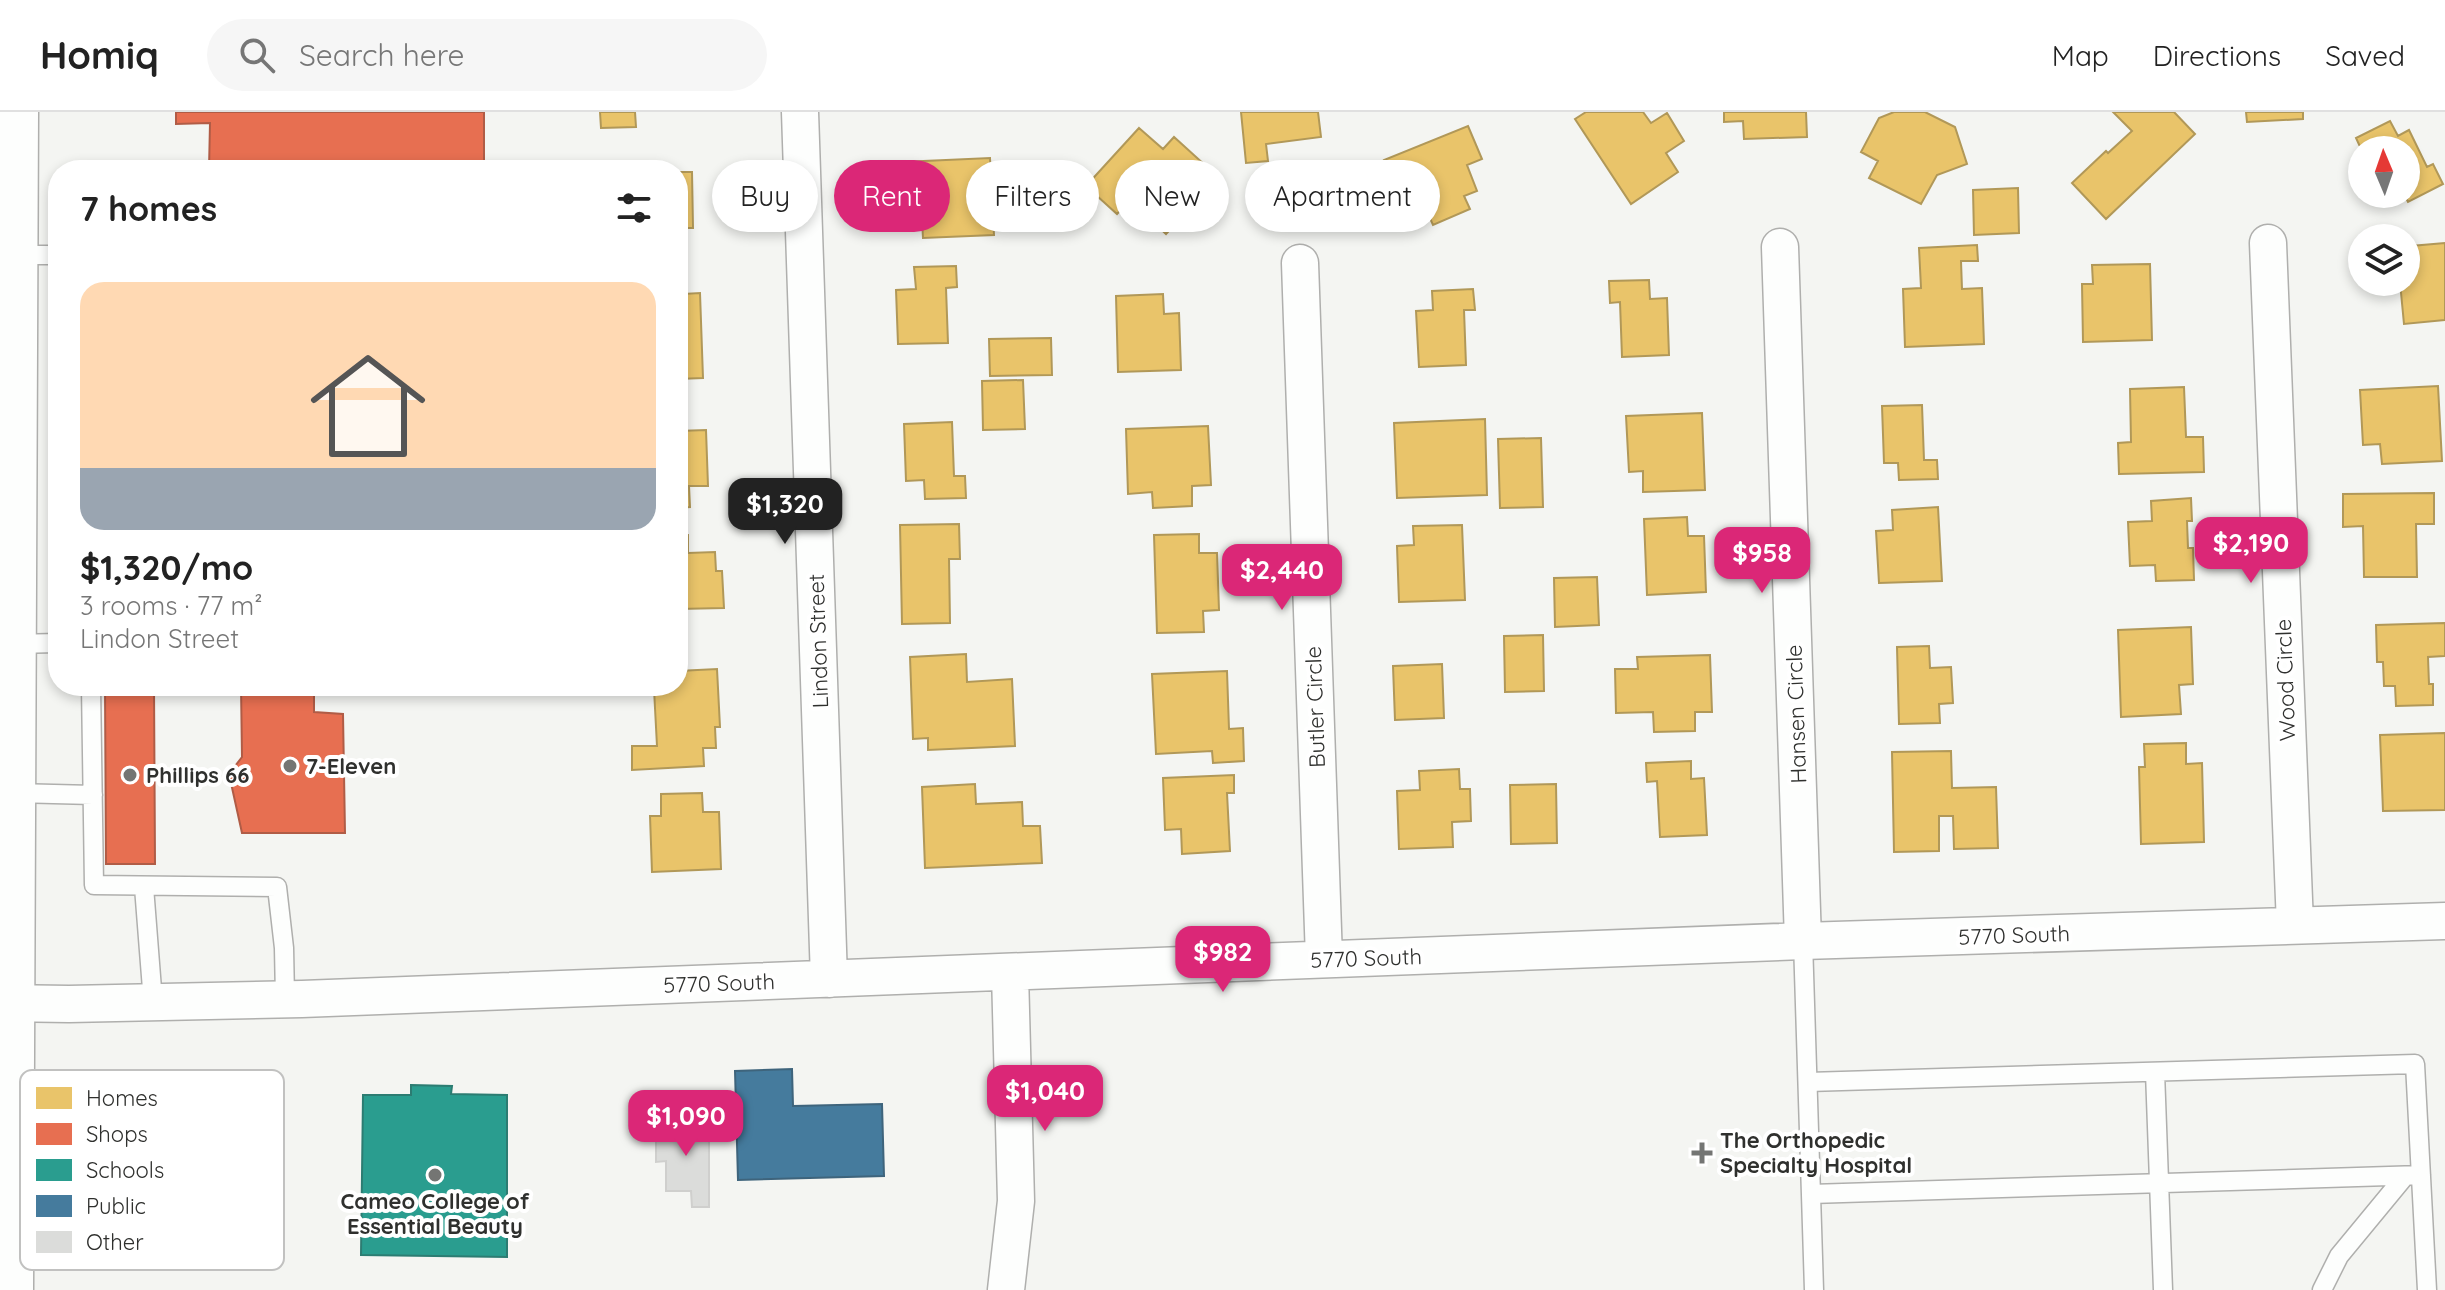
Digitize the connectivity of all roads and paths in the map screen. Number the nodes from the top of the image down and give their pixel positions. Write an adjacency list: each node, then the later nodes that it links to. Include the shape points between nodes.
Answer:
1 (16, 112): 5 (main road)
2 (800, 112): 19 (street, Lindon Street)
3 (2268, 243): 15 (street, Wood Circle)
4 (1780, 247): 16 (street, Hansen Circle)
5 (15, 255): 6 (lane); 9 (main road)
6 (48, 255)
7 (1300, 263): 17 (street, Butler Circle)
8 (48, 643): 9 (lane)
9 (14, 644): 11 (main road)
10 (91, 696): 12 (lane)
11 (14, 793): 12 (lane); 22 (main road)
12 (93, 795): 13 (lane, via 94,885)
13 (144, 887): 20 (lane, via 277,887); 21 (lane)
14 (2445, 921): 15 (street, 5770 South)
15 (2295, 925): 16 (street, 5770 South)
16 (1803, 941): 17 (street, 5770 South); 24 (lane)
17 (1324, 959): 18 (street, 5770 South)
18 (1010, 973): 19 (street, 5770 South); 29 (street, via 1016,1201)
19 (829, 979): 20 (street, 5770 South)
20 (285, 998): 21 (street, 5770 South)
21 (153, 1002): 22 (street, 5770 South)
22 (6, 1003): 28 (main road)
23 (2155, 1072): 24 (lane); 25 (lane, via 2415,1064); 26 (lane)
24 (1808, 1082): 27 (lane)
25 (2413, 1176): 26 (lane); 32 (lane, via 2339,1256); 33 (lane)
26 (2160, 1183): 27 (lane); 31 (lane)
27 (1811, 1194): 30 (lane)
28 (11, 1290)
29 (1006, 1290)
30 (1814, 1290)
31 (2163, 1290)
32 (2322, 1290)
33 (2427, 1290)

